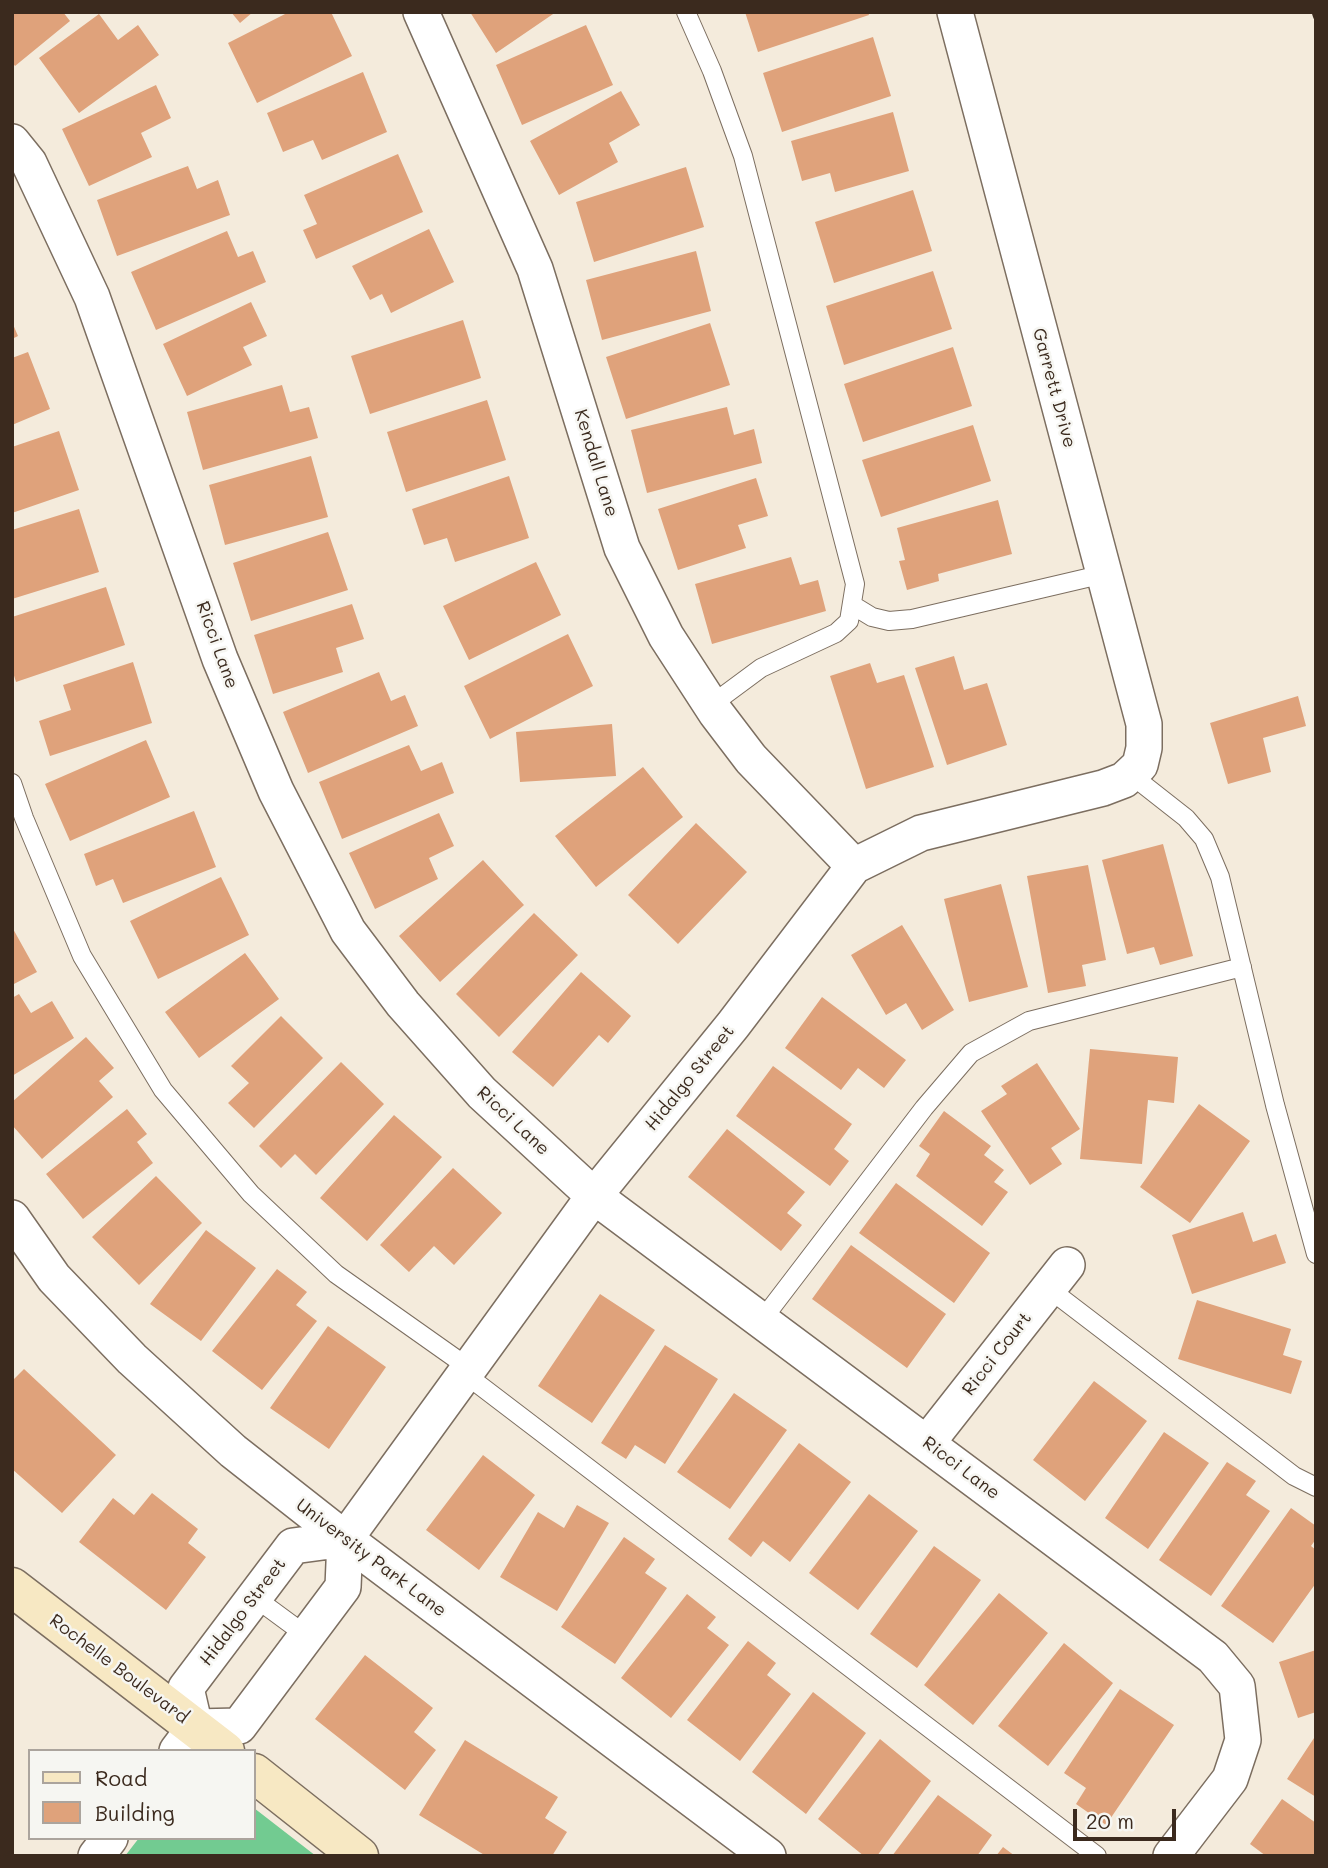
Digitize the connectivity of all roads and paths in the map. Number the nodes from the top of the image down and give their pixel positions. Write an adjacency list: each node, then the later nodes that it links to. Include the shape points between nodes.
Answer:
1 (421, 12): 9 (street, Kendall Lane, via 535,269 622,548 666,636)
2 (686, 12): 5 (lane)
3 (700, 12): 5 (lane)
4 (955, 12): 7 (street, Garrett Drive)
5 (704, 53): 8 (lane, via 746,169 851,571)
6 (12, 142): 14 (street, Ricci Lane, via 29,163 92,297 220,659 276,792 348,931 403,1004 482,1093)
7 (1104, 574): 8 (lane, via 912,619 889,621); 10 (street, Garrett Drive, via 1143,724 1144,748)
8 (854, 606): 9 (lane, via 849,621 836,633 761,668)
9 (711, 705): 12 (street, Kendall Lane, via 751,759)
10 (1135, 769): 12 (street, Hidalgo Street, via 1124,780 1103,788 920,832); 13 (lane, via 1204,839 1220,877)
11 (12, 783): 19 (lane, via 82,956 163,1090 251,1195 336,1275)
12 (854, 866): 14 (street, Hidalgo Street)
13 (1242, 967): 16 (lane); 18 (lane, via 1029,1021 971,1053)
14 (594, 1196): 18 (street, Ricci Lane); 19 (street, Hidalgo Street)
15 (12, 1218): 22 (street, University Park Lane, via 54,1278 132,1359 233,1451)
16 (1316, 1254)
17 (1058, 1276): 20 (street, Ricci Court); 21 (lane, via 1294,1476)
18 (762, 1320): 20 (street, Ricci Lane)
19 (467, 1371): 22 (street, Hidalgo Street); 33 (lane)
20 (927, 1443): 34 (street, Ricci Lane, via 1213,1657 1237,1686 1243,1740 1230,1779)
21 (1316, 1487)
22 (345, 1539): 24 (street, Hidalgo Street, via 293,1546); 25 (street, via 343,1587); 32 (street, University Park Lane)
23 (12, 1587): 26 (main road, Rochelle Boulevard)
24 (254, 1597): 25 (lane); 26 (street, Hidalgo Street, via 186,1688)
25 (307, 1636): 26 (street, via 239,1726)
26 (186, 1739): 27 (main road, Rochelle Boulevard)
27 (218, 1749)
28 (256, 1775): 31 (main road)
29 (108, 1840): 30 (street)
30 (96, 1856)
31 (359, 1856)
32 (768, 1856)
33 (1097, 1856)
34 (1171, 1856)

